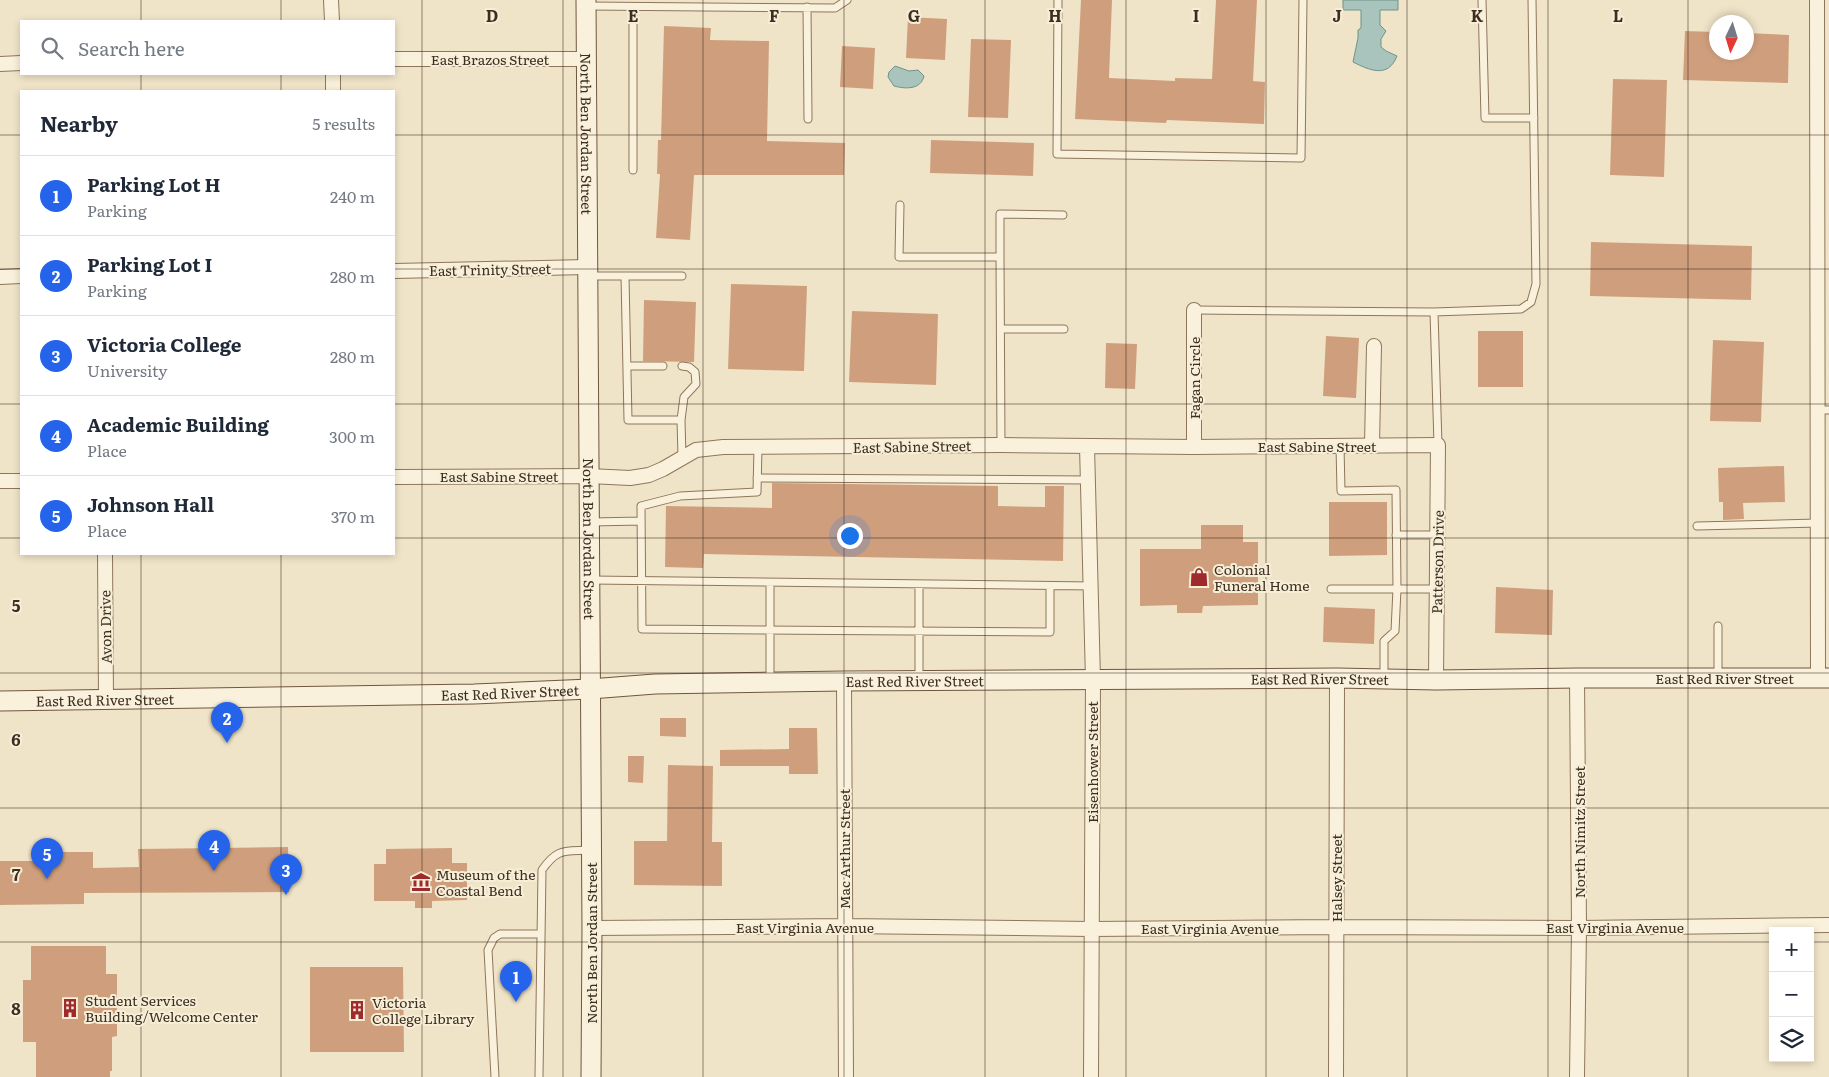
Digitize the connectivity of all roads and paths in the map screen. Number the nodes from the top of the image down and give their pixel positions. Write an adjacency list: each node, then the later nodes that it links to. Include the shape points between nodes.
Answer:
1 (331, 0): 11 (street)
2 (847, 0): 10 (lane, via 835,8)
3 (1058, 0): 4 (lane, via 1057,154 1301,158)
4 (1303, 0)
5 (1482, 0): 18 (lane, via 1485,118)
6 (1532, 0): 18 (lane)
7 (1817, 0): 38 (street)
8 (586, 3): 9 (lane); 13 (street, North Ben Jordan Street)
9 (633, 6): 10 (lane); 20 (lane)
10 (807, 7): 19 (lane)
11 (332, 20)
12 (395, 59): 13 (street, East Brazos Street)
13 (587, 59): 25 (street, North Ben Jordan Street)
14 (20, 63): 15 (street)
15 (0, 64)
16 (333, 75): 17 (street)
17 (333, 90)
18 (1534, 118): 31 (lane, via 1536,284 1531,302 1521,309)
19 (808, 119)
20 (633, 170)
21 (900, 205): 23 (lane, via 899,257)
22 (1063, 215): 23 (lane, via 1000,214)
23 (1000, 257): 32 (lane)
24 (395, 271): 25 (street, East Trinity Street)
25 (587, 271): 28 (lane); 48 (street, North Ben Jordan Street)
26 (0, 276): 27 (street)
27 (20, 276)
28 (625, 276): 29 (lane); 35 (lane)
29 (682, 276)
30 (1194, 310): 31 (lane); 44 (street, Fagan Circle)
31 (1434, 312): 42 (lane)
32 (1001, 329): 33 (lane); 40 (lane)
33 (1064, 329)
34 (1374, 346): 41 (street)
35 (627, 366): 36 (lane); 39 (lane, via 628,420)
36 (663, 366)
37 (682, 366): 39 (lane, via 695,372 696,384 684,397)
38 (1823, 410): 56 (street)
39 (680, 420): 47 (lane)
40 (1001, 445): 43 (street, East Sabine Street); 46 (street, East Sabine Street)
41 (1372, 445): 42 (street, East Sabine Street); 45 (street, East Sabine Street)
42 (1438, 445): 59 (street, Patterson Drive)
43 (1087, 446): 44 (street, East Sabine Street); 51 (street, Eisenhower Street)
44 (1194, 446): 45 (street, East Sabine Street)
45 (1340, 446): 58 (lane, via 1341,491 1396,490)
46 (758, 447): 47 (street, East Sabine Street, via 696,450); 50 (lane)
47 (682, 456): 48 (street, East Sabine Street, via 649,475 630,478)
48 (589, 476): 49 (street, East Sabine Street); 55 (street, North Ben Jordan Street)
49 (395, 477)
50 (757, 478): 51 (lane); 54 (lane, via 757,492 680,496 641,506)
51 (1088, 480): 66 (street, Eisenhower Street)
52 (0, 481): 53 (street)
53 (20, 481)
54 (641, 520): 55 (lane); 62 (lane)
55 (589, 522): 61 (street, North Ben Jordan Street)
56 (1818, 523): 57 (lane); 76 (street)
57 (1697, 526)
58 (1396, 535): 59 (lane); 68 (lane)
59 (1437, 535): 69 (street, Patterson Drive)
60 (104, 555): 84 (street, Avon Drive)
61 (589, 580): 62 (lane); 83 (street, North Ben Jordan Street)
62 (642, 581): 63 (lane); 71 (lane, via 642,628)
63 (770, 583): 64 (lane); 71 (lane)
64 (919, 584): 65 (lane); 72 (lane)
65 (1050, 586): 66 (lane); 72 (lane, via 1050,632)
66 (1090, 586): 79 (street, Eisenhower Street)
67 (1330, 589): 68 (lane)
68 (1397, 589): 69 (lane); 77 (lane, via 1395,631 1384,641)
69 (1436, 589): 80 (street, Patterson Drive)
70 (1718, 626): 75 (lane)
71 (769, 630): 72 (lane); 82 (lane)
72 (919, 631): 78 (lane)
73 (1337, 678): 77 (street, East Red River Street); 79 (street, East Red River Street); 89 (street, Halsey Street)
74 (1577, 678): 75 (street, East Red River Street); 80 (street, East Red River Street); 91 (street, North Nimitz Street)
75 (1718, 678): 76 (street, East Red River Street)
76 (1824, 678)
77 (1384, 679): 80 (street, East Red River Street)
78 (919, 680): 79 (street, East Red River Street); 81 (street, East Red River Street)
79 (1093, 680): 92 (street, Eisenhower Street)
80 (1436, 680)
81 (844, 681): 82 (street, East Red River Street); 88 (street, Mac Arthur Street)
82 (770, 682): 83 (street, East Red River Street)
83 (590, 689): 84 (street, East Red River Street); 86 (street, North Ben Jordan Street)
84 (106, 700): 85 (street, East Red River Street)
85 (0, 701)
86 (591, 850): 90 (street, North Ben Jordan Street); 93 (lane, via 558,852 542,870)
87 (1829, 925): 91 (street, East Virginia Avenue)
88 (844, 926): 90 (street, East Virginia Avenue); 92 (street, East Virginia Avenue); 97 (street, Mac Arthur Street)
89 (1335, 927): 91 (street, East Virginia Avenue); 92 (street, East Virginia Avenue); 99 (street, Halsey Street)
90 (592, 928): 96 (street, North Ben Jordan Street)
91 (1579, 928): 100 (street, North Nimitz Street)
92 (1091, 929): 98 (street, Eisenhower Street)
93 (540, 934): 94 (lane, via 500,934 488,950); 95 (lane)
94 (495, 1077)
95 (539, 1077)
96 (591, 1077)
97 (846, 1077)
98 (1091, 1077)
99 (1336, 1077)
100 (1577, 1077)

